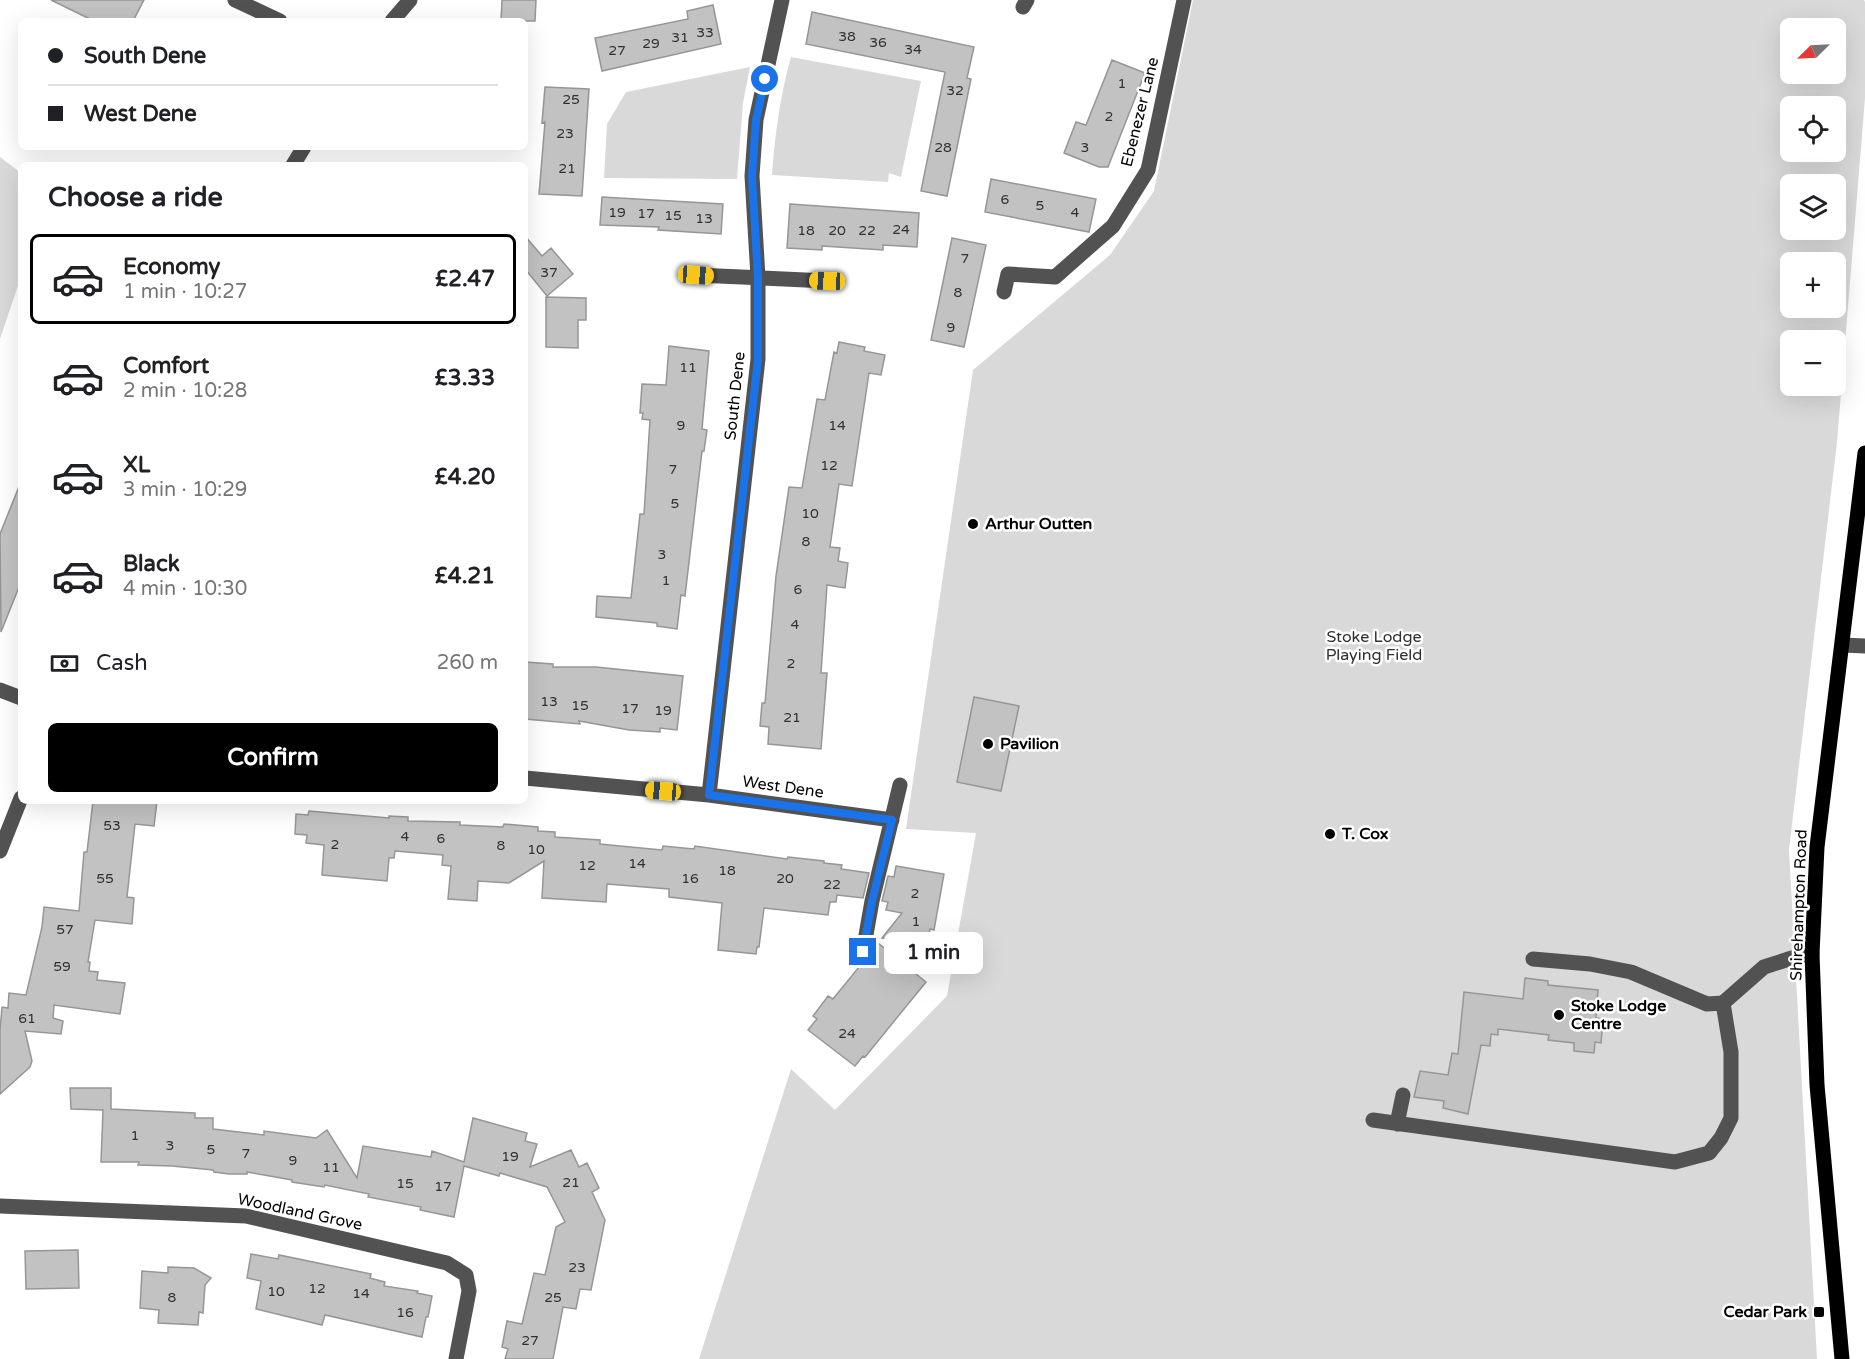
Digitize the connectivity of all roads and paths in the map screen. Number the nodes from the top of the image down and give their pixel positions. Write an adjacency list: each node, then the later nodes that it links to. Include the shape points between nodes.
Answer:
1 (235, 0): 5 (street)
2 (410, 0): 6 (street)
3 (782, 0): 8 (street, South Dene, via 756,120 752,176)
4 (1184, 0): 10 (street, Ebenezer Lane, via 1148,170 1113,226 1055,277 1008,274)
5 (274, 18)
6 (395, 18)
7 (696, 275): 8 (street)
8 (758, 278): 9 (street); 18 (street, South Dene, via 758,359)
9 (827, 281)
10 (1004, 292)
11 (1865, 453): 12 (main road, Shirehampton Road)
12 (1843, 645): 13 (street); 23 (main road, Shirehampton Road, via 1817,847)
13 (1865, 646)
14 (0, 690): 15 (street)
15 (18, 697)
16 (528, 778): 18 (street, West Dene)
17 (900, 785): 20 (street)
18 (709, 795): 20 (street, West Dene)
19 (19, 804): 21 (street)
20 (892, 820): 22 (street)
21 (0, 851)
22 (863, 952)
23 (1812, 954): 25 (street, via 1764,967); 31 (main road, Shirehampton Road, via 1817,1085)
24 (1533, 958): 25 (street, via 1632,972 1694,1000)
25 (1723, 1003): 28 (street, via 1731,1052 1731,1118 1709,1153 1675,1162)
26 (1403, 1095): 28 (street)
27 (1373, 1120): 28 (street)
28 (1396, 1124)
29 (0, 1206): 30 (street, Woodland Grove, via 246,1216 447,1263 466,1275 469,1291)
30 (456, 1359)
31 (1842, 1359)

